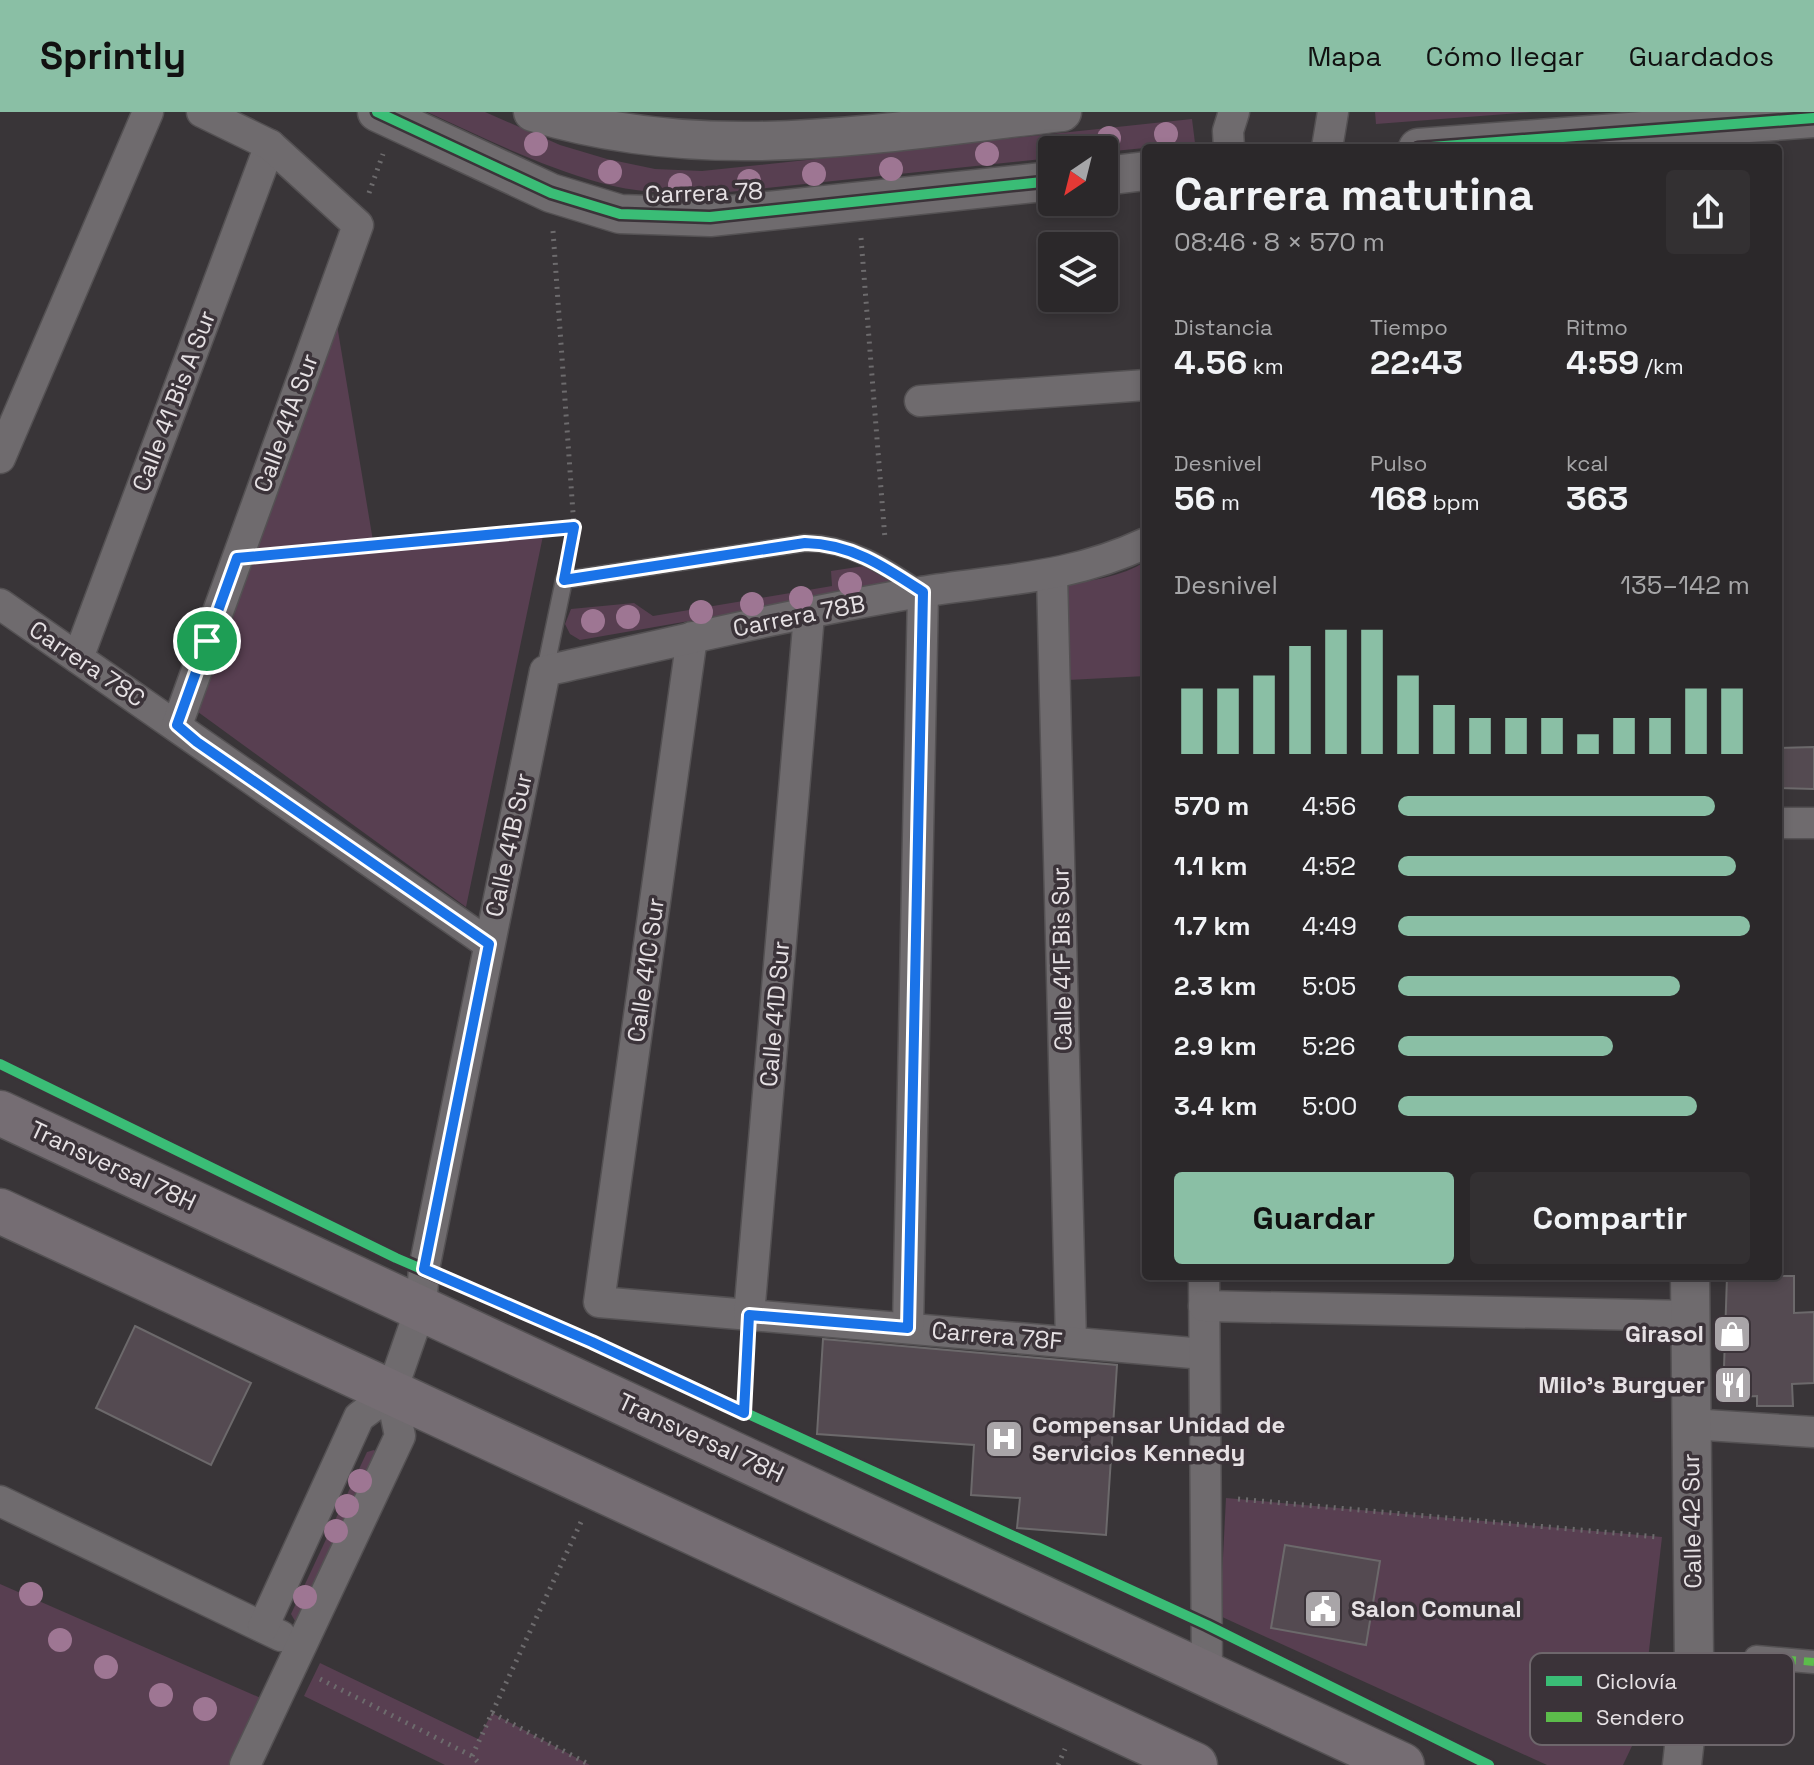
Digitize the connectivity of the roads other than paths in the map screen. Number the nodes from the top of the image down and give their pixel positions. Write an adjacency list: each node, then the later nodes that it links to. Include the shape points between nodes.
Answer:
1 (148, 112): 19 (street)
2 (202, 112): 13 (street)
3 (533, 112): 4 (street, Carrera 78, via 643,137 776,143)
4 (1062, 112)
5 (1234, 112): 10 (street)
6 (1333, 112): 11 (street)
7 (386, 116): 16 (street, Carrera 78, via 551,193 620,214 710,217)
8 (1814, 118): 9 (street)
9 (1691, 129): 12 (street)
10 (1229, 144)
11 (1328, 144)
12 (1475, 144)
13 (270, 145): 26 (street, Calle 41 Bis A Sur); 28 (street, Calle 41A Sur, via 358,225)
14 (1142, 171): 15 (street)
15 (1118, 174)
16 (1038, 182)
17 (1142, 385): 18 (street)
18 (920, 401)
19 (0, 458)
20 (1142, 545): 21 (street, Carrera 78B)
21 (1052, 575): 22 (street, Carrera 78B); 42 (street, Calle 41F Bis Sur)
22 (923, 592): 24 (street, Carrera 78B); 27 (lane, via 856,551 830,543 564,580); 41 (street)
23 (0, 604): 26 (street, Carrera 78C)
24 (809, 615): 25 (street, Carrera 78B); 39 (street, Calle 41D Sur)
25 (692, 637): 27 (street, Carrera 78B); 36 (street, Calle 41C Sur)
26 (78, 658): 28 (street, Carrera 78C)
27 (545, 671): 31 (street, Calle 41B Sur)
28 (177, 725): 31 (street, Carrera 78C)
29 (1782, 823): 30 (street)
30 (1814, 823)
31 (489, 944): 38 (street, Calle 41B Sur, via 424,1269)
32 (0, 1113): 38 (main road, Transversal 78H)
33 (0, 1211): 44 (main road)
34 (1204, 1280): 37 (street)
35 (1690, 1280): 40 (street, Calle 42 Sur)
36 (599, 1302): 39 (street, Carrera 78F)
37 (1204, 1306): 40 (street); 43 (street)
38 (421, 1307): 44 (street, Calle 41B Sur); 53 (main road, Transversal 78H)
39 (749, 1315): 41 (street, Carrera 78F)
40 (1690, 1316): 45 (street, Calle 42 Sur)
41 (908, 1328): 42 (street, Carrera 78F)
42 (1071, 1342): 43 (street, Carrera 78F)
43 (1204, 1354): 53 (street)
44 (391, 1393): 48 (street, via 359,1417); 50 (street, via 400,1436); 56 (main road)
45 (1690, 1424): 46 (street); 49 (street, Calle 42 Sur)
46 (1814, 1432)
47 (0, 1501): 48 (street)
48 (263, 1627): 50 (street)
49 (1694, 1653)
50 (296, 1655): 55 (street)
51 (1794, 1660): 52 (street)
52 (1814, 1662)
53 (1207, 1674): 57 (main road, Transversal 78H)
54 (1684, 1745): 58 (street, Calle 42 Sur)
55 (245, 1765)
56 (1195, 1765)
57 (1402, 1765)
58 (1682, 1765)

